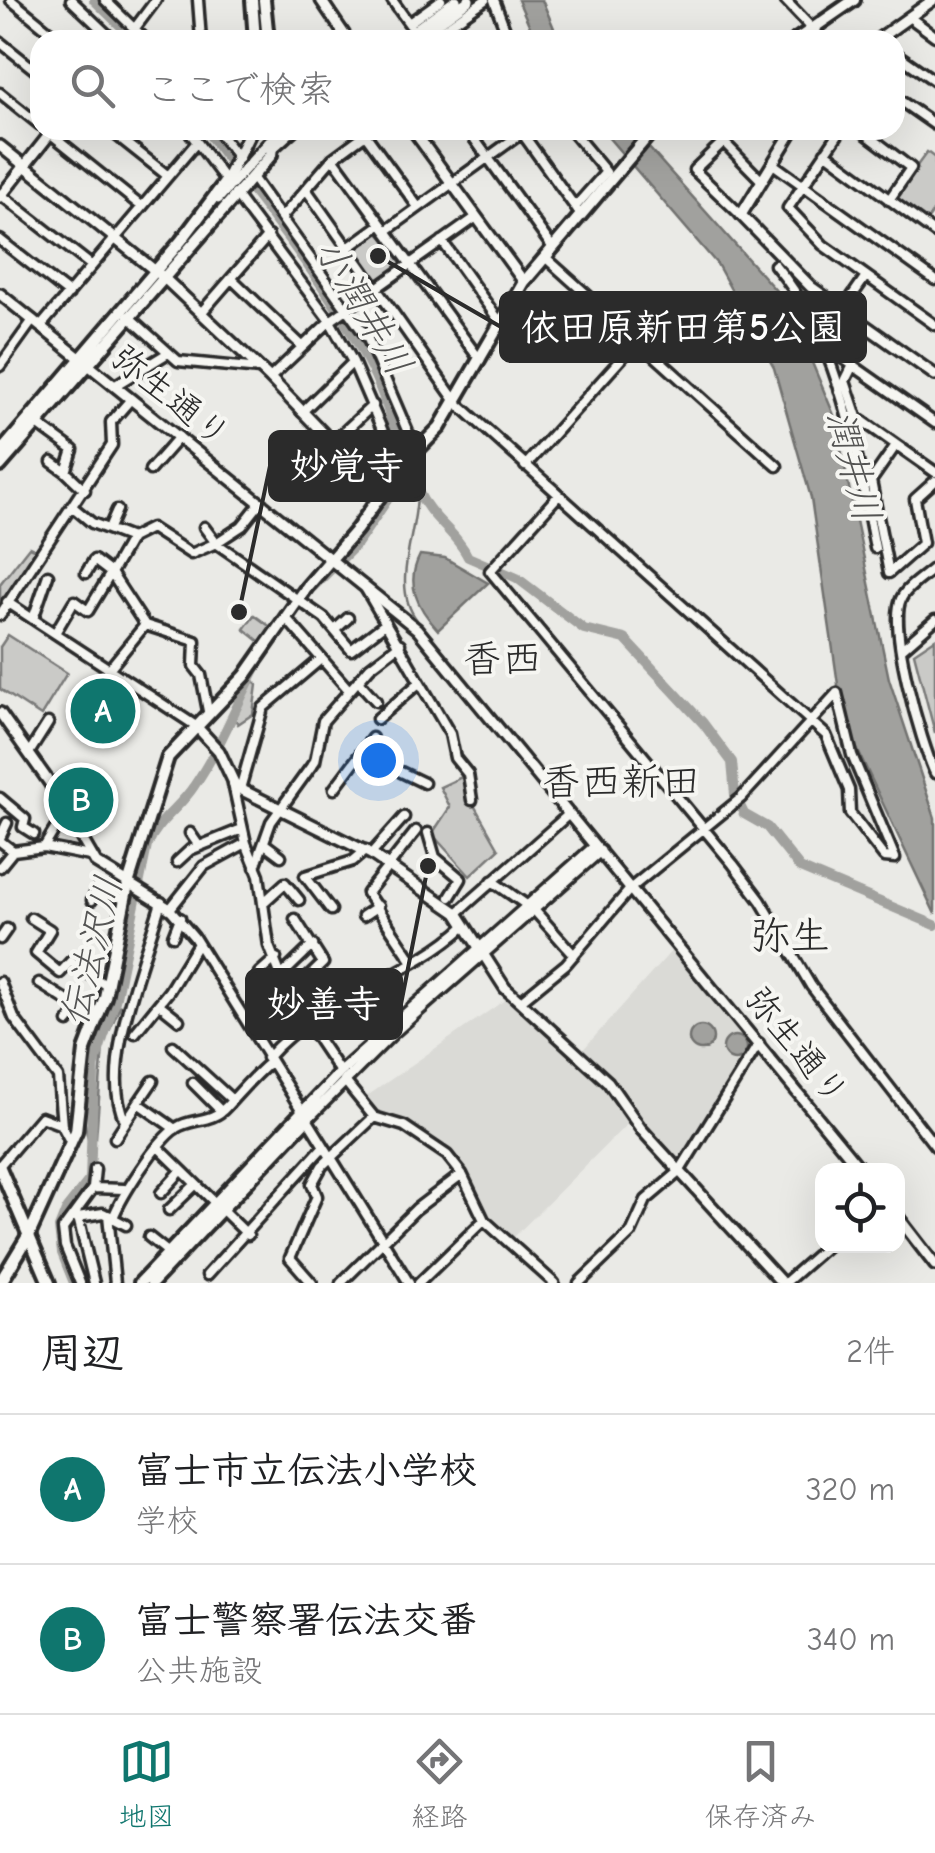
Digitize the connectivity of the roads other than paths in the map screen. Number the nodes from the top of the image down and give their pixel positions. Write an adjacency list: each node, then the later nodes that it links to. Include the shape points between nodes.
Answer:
1 (11, 0): 21 (street)
2 (71, 0): 22 (street)
3 (106, 0): 19 (street)
4 (156, 0): 19 (street)
5 (198, 0): 23 (street)
6 (252, 0): 24 (main road)
7 (264, 0): 25 (main road)
8 (321, 0): 26 (street)
9 (392, 0): 27 (street)
10 (441, 0): 28 (street)
11 (456, 0): 29 (street)
12 (469, 0): 30 (street)
13 (484, 0): 31 (street)
14 (494, 0): 32 (street)
15 (785, 0): 20 (street)
16 (854, 0): 20 (main road)
17 (934, 0): 18 (street)
18 (908, 18): 33 (street); 34 (street)
19 (135, 28)
20 (812, 29)
21 (48, 30)
22 (103, 30)
23 (200, 30)
24 (254, 30)
25 (267, 30)
26 (341, 30)
27 (413, 30)
28 (420, 30)
29 (423, 30)
30 (424, 30)
31 (427, 30)
32 (505, 30)
33 (891, 30)
34 (935, 36)
35 (0, 42): 37 (street)
36 (905, 60): 38 (street)
37 (30, 66)
38 (935, 82)
39 (0, 93): 41 (street)
40 (905, 104): 42 (street)
41 (30, 117)
42 (935, 125)
43 (43, 140): 71 (street)
44 (61, 140): 82 (street)
45 (123, 140): 72 (street)
46 (224, 140): 69 (street)
47 (246, 140): 69 (main road)
48 (269, 140): 94 (street)
49 (274, 140): 65 (main road)
50 (282, 140): 65 (street)
51 (357, 140): 67 (street)
52 (373, 140): 83 (street)
53 (420, 140): 76 (street)
54 (475, 140): 68 (street)
55 (511, 140): 68 (street)
56 (529, 140): 84 (street)
57 (579, 140): 84 (street, via 606,172)
58 (642, 140): 84 (main road)
59 (788, 140): 70 (street)
60 (834, 140): 66 (street)
61 (874, 140): 81 (street, via 912,168)
62 (197, 142): 72 (street); 75 (street)
63 (724, 142): 74 (street); 85 (street, via 694,170)
64 (0, 146): 71 (street)
65 (273, 148): 73 (main road)
66 (825, 152): 77 (street); 81 (street)
67 (333, 158): 78 (street); 89 (street)
68 (488, 158): 76 (street); 97 (street)
69 (239, 160): 75 (main road)
70 (773, 164): 74 (street); 77 (street)
71 (24, 166): 80 (street); 92 (street)
72 (168, 176): 82 (street)
73 (252, 177): 79 (main road); 87 (street)
74 (761, 180): 85 (street)
75 (226, 181): 94 (main road)
76 (452, 184): 83 (street); 88 (street)
77 (803, 186): 102 (street, via 788,208); 104 (street)
78 (306, 190): 87 (street); 96 (street)
79 (236, 194): 91 (street); 101 (main road)
80 (0, 195): 99 (street)
81 (888, 200): 90 (street)
82 (142, 207): 92 (street)
83 (418, 207): 89 (street)
84 (578, 210): 97 (main road)
85 (741, 215): 110 (street)
86 (935, 215): 90 (street)
87 (282, 217): 109 (street)
88 (476, 218): 95 (street); 105 (street)
89 (383, 227): 96 (street); 98 (street)
90 (931, 230)
91 (268, 236): 103 (street); 113 (street)
92 (116, 238): 99 (street); 101 (street)
93 (0, 240): 108 (street)
94 (181, 241): 101 (main road)
95 (442, 242): 98 (street); 114 (street)
96 (348, 248): 106 (street)
97 (549, 252): 105 (main road); 117 (street)
98 (409, 264): 106 (street); 121 (street)
99 (92, 266): 108 (street)
100 (775, 266): 160 (street, via 799,297 828,357)
101 (159, 274): 111 (street); 112 (main road); 120 (main road)
102 (866, 276): 110 (street); 116 (street)
103 (232, 279): 111 (street); 118 (street)
104 (935, 280)
105 (524, 282): 114 (main road)
106 (376, 288): 109 (street); 130 (street)
107 (0, 294): 115 (street, 弥生通り)
108 (69, 294): 115 (street)
109 (347, 309): 113 (street); 139 (street, via 393,390)
110 (842, 309): 123 (street, via 827,332 834,352); 126 (street)
111 (201, 313): 125 (street)
112 (128, 316): 119 (street); 120 (main road)
113 (331, 320): 118 (street); 122 (street)
114 (500, 322): 121 (main road)
115 (37, 323): 120 (street, 弥生通り); 124 (street)
116 (935, 324)
117 (638, 340): 142 (street); 143 (street)
118 (302, 346): 127 (street)
119 (168, 353): 125 (street, via 178,362); 128 (street)
120 (83, 360): 128 (street, 弥生通り); 133 (main road); 138 (main road)
121 (480, 360): 130 (main road)
122 (353, 362): 131 (street); 132 (street)
123 (854, 365): 134 (street); 137 (street, via 845,380 857,417)
124 (0, 366)
125 (260, 369): 127 (street)
126 (935, 374)
127 (270, 378): 132 (street)
128 (114, 386): 129 (street, 弥生通り)
129 (131, 399): 135 (street, 弥生通り); 148 (street, via 111,422 112,445)
130 (457, 403): 139 (main road); 142 (street)
131 (373, 405): 136 (street); 139 (street)
132 (302, 412): 136 (street)
133 (36, 423): 141 (main road); 145 (street, via 73,450)
134 (935, 423)
135 (179, 437): 144 (street); 151 (street, 弥生通り)
136 (332, 443): 149 (street)
137 (896, 445): 146 (street); 147 (street, via 870,481 889,573 923,543 915,499)
138 (0, 454)
139 (406, 461): 149 (main road)
140 (52, 462): 145 (street)
141 (0, 466)
142 (525, 466): 150 (street)
143 (777, 466)
144 (150, 470)
145 (66, 472): 148 (street)
146 (935, 472)
147 (935, 480)
148 (85, 490): 152 (street)
149 (381, 493): 161 (main road)
150 (558, 496): 189 (street); 207 (street, via 492,567)
151 (260, 502): 159 (street, via 242,526); 161 (street, 弥生通り)
152 (74, 508): 156 (street); 167 (street, via 52,530)
153 (116, 510): 156 (street)
154 (152, 517): 157 (street)
155 (204, 527): 159 (street)
156 (109, 528): 158 (street)
157 (148, 528): 158 (street); 159 (street, via 186,553)
158 (131, 538): 164 (street)
159 (216, 543): 168 (street, via 279,595)
160 (875, 548)
161 (332, 559): 166 (street, 弥生通り); 168 (main road)
162 (935, 567): 179 (street, via 902,596 897,620)
163 (86, 572): 164 (street, via 94,560)
164 (110, 572): 175 (street); 177 (street, via 88,610 74,601)
165 (48, 575): 171 (street)
166 (364, 586): 174 (street); 203 (street, 弥生通り, via 427,640)
167 (7, 602): 169 (street); 171 (street)
168 (299, 603): 172 (main road); 176 (street)
169 (0, 616)
170 (348, 618): 176 (street)
171 (33, 619): 177 (street)
172 (289, 619): 180 (street); 186 (main road, via 246,676)
173 (935, 620): 179 (street)
174 (385, 624): 176 (street, via 352,650); 178 (street)
175 (145, 626): 181 (street); 186 (street, via 195,640 194,666)
176 (335, 630)
177 (54, 633): 181 (street)
178 (400, 644): 182 (street); 183 (street)
179 (903, 648): 195 (street, via 917,726)
180 (321, 659): 184 (street); 197 (street, via 263,708)
181 (109, 669): 191 (street)
182 (358, 681): 184 (street); 185 (street)
183 (419, 683): 188 (street); 200 (street, via 450,734)
184 (349, 690): 201 (street, via 323,721 315,762)
185 (376, 701)
186 (208, 711): 191 (main road)
187 (0, 713): 193 (street)
188 (378, 719)
189 (809, 721): 189 (street, via 826,735 862,834 884,857 895,858 852,756 837,693); 207 (street, via 741,798)
190 (48, 723): 193 (street)
191 (196, 726): 197 (street, via 217,747); 227 (main road, via 162,772)
192 (372, 738): 198 (street)
193 (29, 753): 202 (street)
194 (401, 772): 196 (street)
195 (935, 774)
196 (424, 783)
197 (236, 786): 201 (street); 206 (street)
198 (334, 789)
199 (0, 798): 211 (street)
200 (472, 800)
201 (280, 810): 214 (street); 219 (street)
202 (66, 811): 216 (street); 220 (street)
203 (569, 814): 217 (street, 弥生通り); 226 (street)
204 (404, 816): 219 (street)
205 (7, 823): 212 (street)
206 (242, 829): 213 (street); 215 (street)
207 (702, 830): 228 (street); 286 (street, via 761,901 812,986)
208 (416, 831): 224 (street)
209 (190, 833): 215 (street)
210 (428, 833): 232 (street, via 435,857 461,878)
211 (34, 834)
212 (0, 840): 218 (street)
213 (246, 844): 225 (street); 237 (street, via 204,866)
214 (264, 844): 221 (street); 225 (street)
215 (200, 846): 222 (street)
216 (44, 848): 218 (street); 220 (street)
217 (598, 848): 228 (street, 弥生通り); 236 (street)
218 (14, 851): 223 (street)
219 (369, 852): 224 (street); 238 (street, via 305,876 320,904)
220 (90, 856): 227 (street)
221 (281, 856)
222 (177, 862)
223 (0, 866)
224 (390, 866): 232 (street); 235 (street, via 367,893)
225 (255, 867): 234 (street)
226 (492, 880): 236 (street); 239 (street)
227 (133, 887): 229 (main road); 233 (street)
228 (631, 888): 253 (street); 270 (street, 弥生通り)
229 (125, 899): 230 (street, via 98,890); 245 (main road)
230 (92, 900)
231 (299, 900): 234 (street, via 285,883)
232 (446, 901): 239 (street)
233 (161, 902): 237 (street); 281 (street, via 116,1065 115,1099)
234 (263, 903): 254 (street)
235 (378, 906): 240 (street); 255 (street)
236 (530, 907): 252 (street); 253 (street)
237 (170, 909): 242 (street)
238 (331, 910)
239 (457, 913): 246 (street)
240 (363, 916)
241 (30, 918): 260 (street, via 50,930 36,953 60,973 71,961)
242 (180, 918): 248 (street); 250 (street)
243 (295, 919): 251 (street)
244 (107, 922): 245 (street)
245 (120, 926): 260 (main road)
246 (466, 926): 252 (street); 255 (street, via 438,951)
247 (7, 930): 249 (street)
248 (173, 936)
249 (0, 940)
250 (197, 945): 263 (street); 272 (street)
251 (313, 946): 257 (street); 261 (street, via 323,963)
252 (481, 950): 262 (street, via 505,988); 273 (street)
253 (574, 955): 262 (street)
254 (276, 958): 256 (street); 257 (street)
255 (412, 962): 267 (street)
256 (259, 973)
257 (282, 975): 261 (street)
258 (0, 982): 282 (street, via 14,1018 58,1077)
259 (39, 983): 264 (street)
260 (108, 987): 265 (main road)
261 (290, 996): 267 (street)
262 (522, 1000): 294 (street, via 608,1082)
263 (159, 1004): 266 (street); 269 (street)
264 (80, 1008): 265 (street); 268 (street)
265 (96, 1019): 285 (main road)
266 (179, 1020)
267 (310, 1021): 272 (street); 273 (street)
268 (68, 1022)
269 (136, 1033)
270 (760, 1043): 290 (street, 弥生通り); 294 (street)
271 (173, 1046): 276 (street)
272 (269, 1060): 276 (street); 279 (street)
273 (342, 1076): 279 (street); 280 (street)
274 (153, 1081): 277 (street)
275 (193, 1083): 278 (street)
276 (231, 1099): 278 (street)
277 (138, 1103): 281 (street); 283 (street)
278 (221, 1111): 283 (street)
279 (305, 1115): 287 (street); 300 (main road)
280 (374, 1117): 289 (street); 295 (street, via 426,1140)
281 (125, 1121): 284 (street)
282 (62, 1126): 285 (street); 291 (street, via 41,1117)
283 (175, 1128): 288 (street)
284 (115, 1138)
285 (72, 1143): 306 (main road)
286 (935, 1146)
287 (323, 1147): 289 (street); 307 (street)
288 (160, 1149): 293 (street); 298 (street)
289 (330, 1158): 309 (street); 321 (street, via 316,1174 317,1196 291,1251)
290 (855, 1163)
291 (0, 1166): 306 (main road)
292 (95, 1169): 297 (street)
293 (181, 1171): 296 (street); 299 (street)
294 (679, 1172): 326 (street, via 646,1200 631,1233); 327 (street)
295 (462, 1174): 303 (street); 309 (street)
296 (194, 1186): 300 (street); 301 (street)
297 (92, 1188): 298 (street); 316 (street, via 64,1229)
298 (124, 1189): 302 (street)
299 (161, 1194)
300 (216, 1209): 307 (street); 310 (main road); 320 (main road)
301 (169, 1210)
302 (110, 1216): 304 (street); 317 (street, via 78,1217); 318 (street)
303 (484, 1220): 324 (street); 325 (street)
304 (126, 1225)
305 (905, 1226): 312 (street)
306 (29, 1235): 314 (main road); 315 (main road)
307 (248, 1235): 313 (street)
308 (149, 1238): 310 (street)
309 (382, 1240): 322 (street); 323 (street)
310 (168, 1253): 319 (main road)
311 (818, 1253): 327 (street)
312 (935, 1264)
313 (208, 1275)
314 (0, 1283)
315 (49, 1283)
316 (80, 1283)
317 (94, 1283)
318 (115, 1283)
319 (140, 1283)
320 (152, 1283)
321 (312, 1283)
322 (341, 1283)
323 (409, 1283)
324 (419, 1283)
325 (554, 1283)
326 (579, 1283)
327 (782, 1283)

